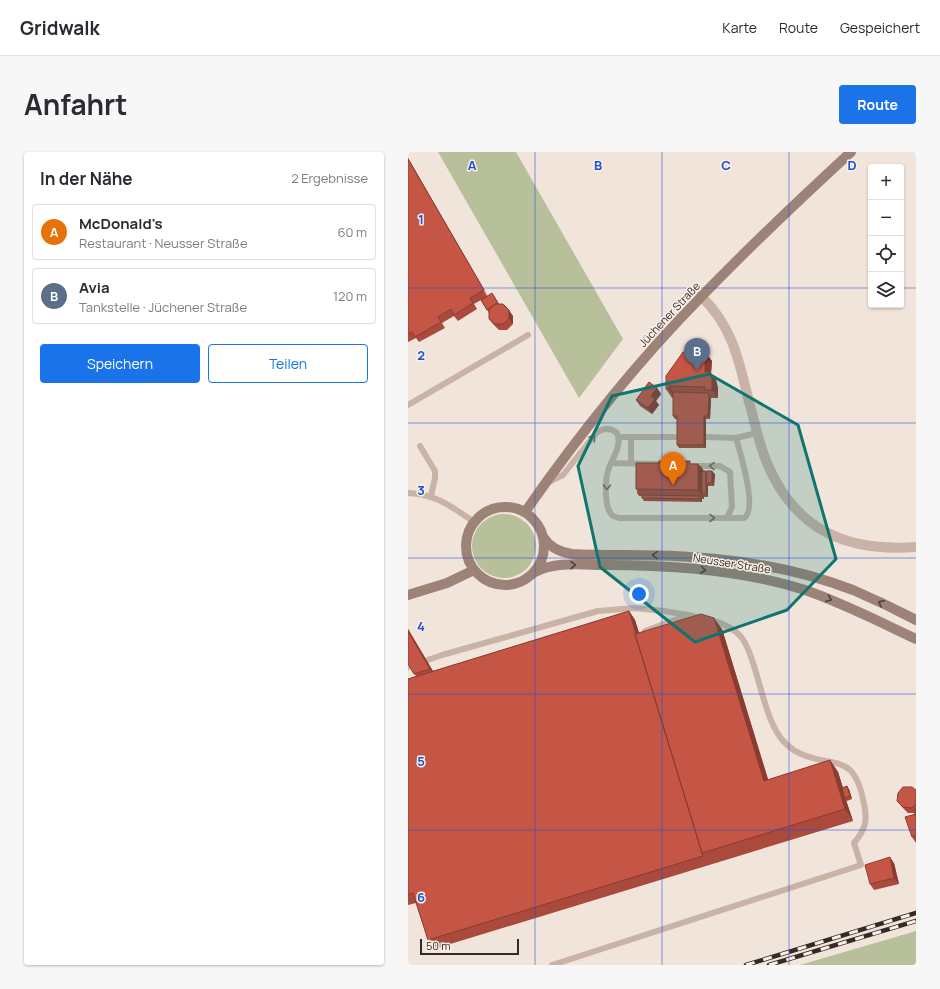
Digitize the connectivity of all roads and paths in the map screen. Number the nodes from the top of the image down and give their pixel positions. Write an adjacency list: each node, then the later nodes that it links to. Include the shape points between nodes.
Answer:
1 (851, 152): 2 (main road, Jüchener Straße)
2 (701, 296): 5 (street, via 718,314 728,332 740,366); 16 (main road, Jüchener Straße, via 626,380)
3 (528, 336): 4 (lane)
4 (408, 405)
5 (757, 433): 10 (lane); 23 (street, via 767,464 778,486 793,506 812,524 851,543)
6 (619, 437): 7 (lane); 12 (lane, via 619,444); 16 (lane, one-way to 6, via 563,475 599,431 610,429 616,431)
7 (631, 437): 8 (lane); 13 (lane)
8 (679, 437)
9 (706, 438): 10 (lane)
10 (736, 438): 20 (lane, via 749,508 745,518)
11 (420, 446): 18 (lane, via 434,471)
12 (611, 463): 13 (lane); 20 (lane, one-way to 20, via 607,475 607,502 610,514 614,516)
13 (631, 463): 14 (lane)
14 (666, 465)
15 (689, 466): 20 (lane, one-way to 15, via 732,507 730,472 720,466)
16 (545, 483): 19 (main road, Jüchener Straße)
17 (408, 492): 18 (lane)
18 (431, 496): 21 (lane, via 447,503)
19 (525, 512): 21 (main road, via 509,507 498,508 483,514); 22 (main road, via 537,523)
20 (727, 518)
21 (474, 522): 24 (main road, via 466,543 467,554)
22 (544, 538): 25 (main road, via 544,555); 28 (main road, Neusser Straße, one-way to 22, via 852,590 785,570 692,557 572,554 555,549)
23 (916, 548)
24 (474, 570): 25 (main road, via 489,582 501,585 526,580); 26 (main road)
25 (535, 572): 30 (main road, Neusser Straße, one-way to 30, via 557,566 628,565 685,568 753,578 814,593)
26 (408, 595)
27 (688, 615): 29 (lane); 31 (lane, via 634,608 598,611); 32 (lane, via 727,626 741,637 750,653 771,720 788,746 808,757 841,765 853,774 865,809 864,830 854,843 861,865)
28 (916, 620)
29 (646, 631)
30 (916, 639)
31 (408, 666)
32 (552, 965)

